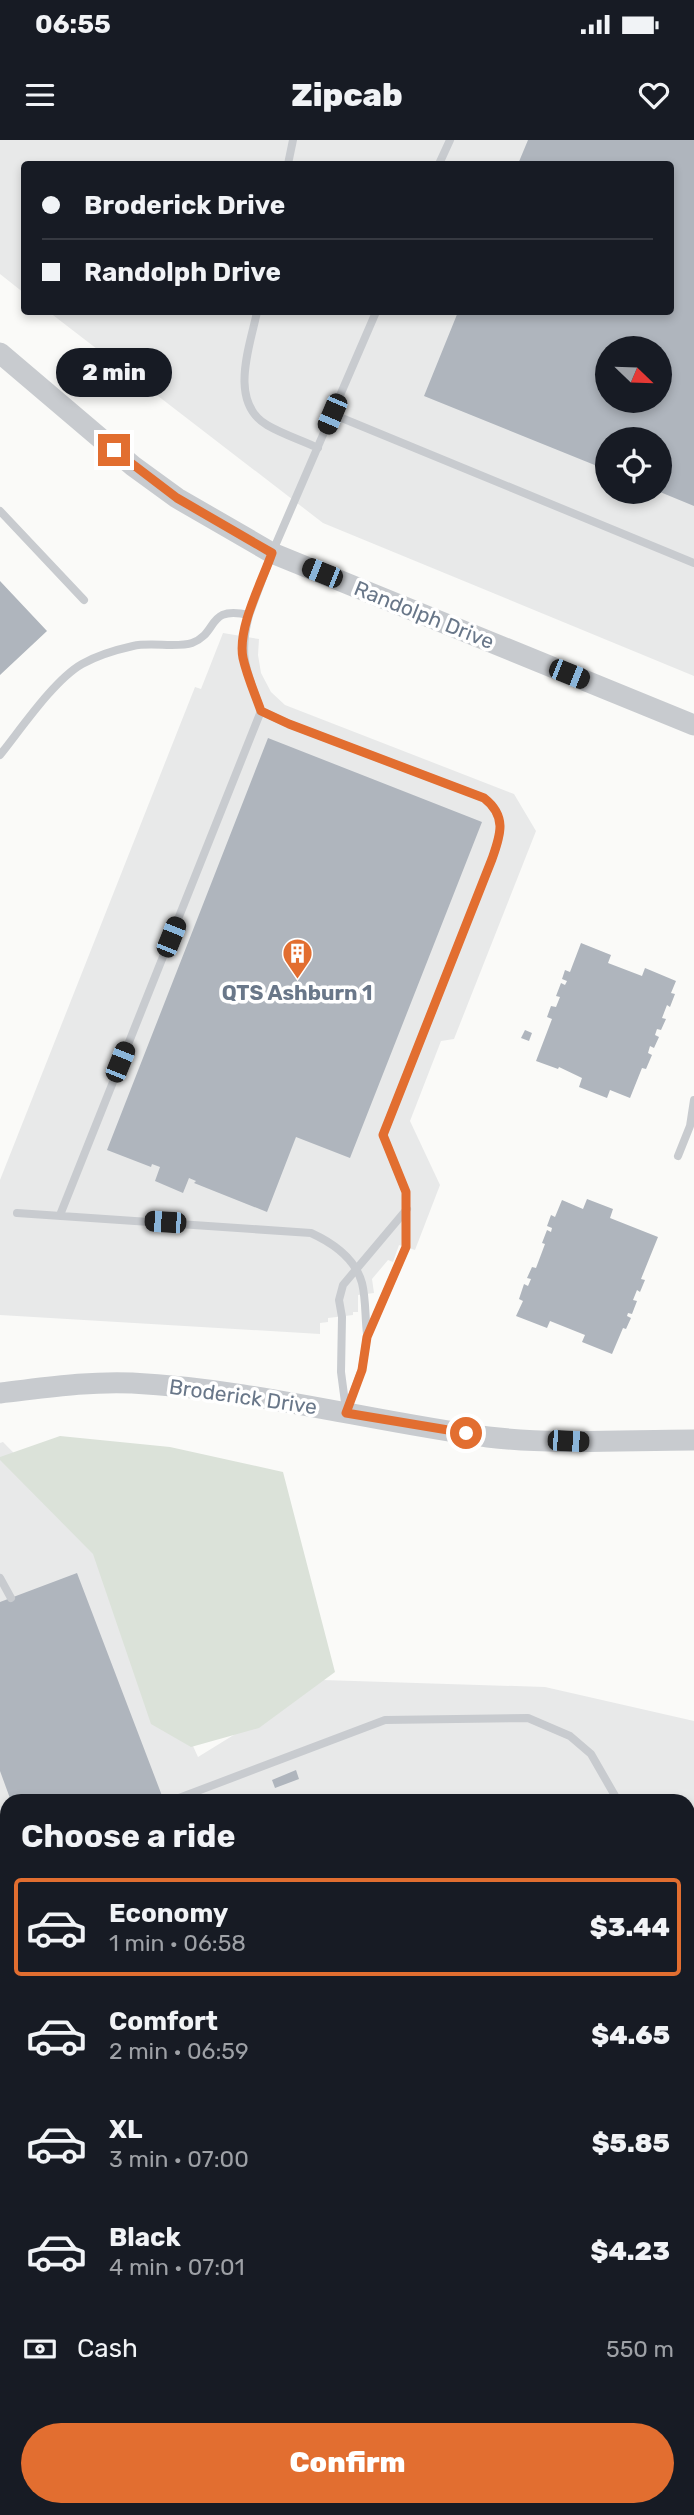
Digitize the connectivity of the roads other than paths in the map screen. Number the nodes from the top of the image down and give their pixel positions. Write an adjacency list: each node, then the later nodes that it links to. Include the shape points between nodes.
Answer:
1 (293, 140): 3 (lane)
2 (450, 140): 4 (lane)
3 (289, 161)
4 (440, 161)
5 (256, 315): 9 (lane, via 244,374 248,405 264,424)
6 (375, 315): 8 (lane)
7 (0, 353): 11 (street, Randolph Drive, via 133,466)
8 (332, 414): 9 (lane); 12 (lane)
9 (318, 448): 11 (lane)
10 (0, 511): 13 (lane)
11 (272, 553): 14 (lane); 16 (street, Randolph Drive)
12 (694, 563)
13 (84, 600)
14 (249, 615): 15 (lane, via 243,657); 17 (lane, via 231,611 216,618 191,643 145,643 80,665 46,697)
15 (261, 711): 21 (lane, via 484,798 494,806 500,822 492,859 383,1135 406,1192); 23 (lane)
16 (694, 724)
17 (0, 755)
18 (694, 1100): 19 (lane)
19 (692, 1124): 20 (lane)
20 (678, 1156)
21 (407, 1209): 24 (lane); 25 (lane, via 406,1247)
22 (17, 1213): 23 (lane)
23 (60, 1215): 24 (lane, via 311,1233 339,1247)
24 (356, 1270): 25 (lane, via 362,1283); 27 (lane, via 343,1285 339,1300)
25 (367, 1337): 27 (lane, via 362,1370)
26 (0, 1393): 27 (street, Broderick Drive, via 129,1383 237,1393)
27 (346, 1413): 28 (street, Broderick Drive, via 489,1437)
28 (694, 1440)
29 (0, 1578): 30 (lane)
30 (10, 1598)
31 (189, 1794): 32 (lane, via 385,1720 528,1718 570,1735 591,1754)
32 (614, 1794)

